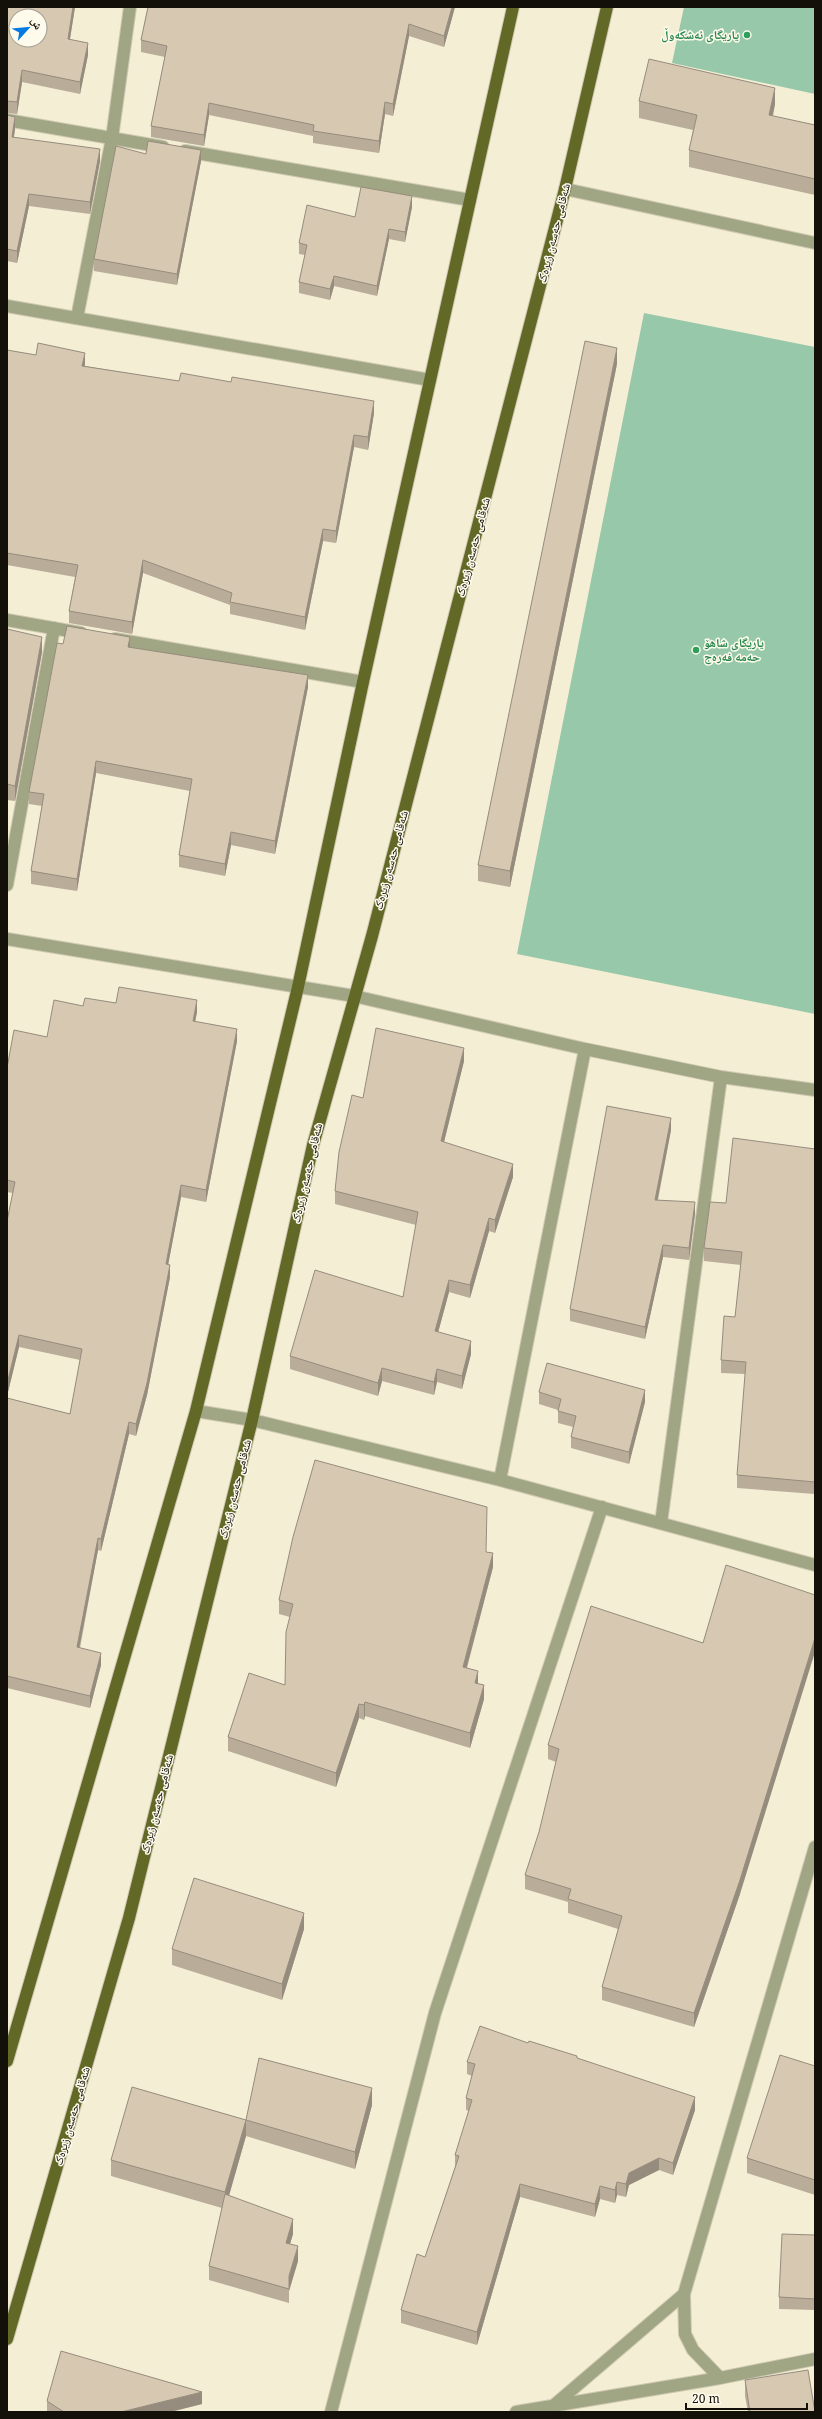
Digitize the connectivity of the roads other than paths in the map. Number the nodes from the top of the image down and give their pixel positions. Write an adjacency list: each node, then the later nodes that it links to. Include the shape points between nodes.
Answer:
1 (130, 7): 5 (street)
2 (513, 7): 7 (main road)
3 (607, 7): 6 (main road, شەقامی حەسەن زیرەک)
4 (7, 120): 5 (street)
5 (112, 138): 7 (street); 10 (street)
6 (565, 189): 8 (street); 18 (main road, شەقامی حەسەن زیرەک, via 372,936)
7 (470, 200): 11 (main road)
8 (815, 243)
9 (7, 306): 10 (street)
10 (76, 318): 11 (street)
11 (430, 380): 14 (main road)
12 (7, 620): 13 (street)
13 (54, 628): 14 (street); 15 (street)
14 (363, 682): 17 (main road)
15 (7, 885)
16 (7, 939): 17 (street)
17 (298, 987): 18 (street); 22 (main road)
18 (354, 996): 19 (street); 23 (main road, شەقامی حەسەن زیرەک, via 313,1145)
19 (585, 1050): 20 (street); 24 (street)
20 (720, 1077): 21 (street); 26 (street)
21 (815, 1090)
22 (196, 1411): 23 (street); 29 (main road)
23 (252, 1420): 24 (street); 31 (main road, شەقامی حەسەن زیرەک, via 129,1918)
24 (500, 1480): 25 (street)
25 (602, 1507): 26 (street); 35 (street, via 435,2013)
26 (661, 1523): 27 (street)
27 (815, 1565)
28 (815, 1847): 30 (street)
29 (7, 2061)
30 (684, 2294): 33 (street, via 685,2334 693,2350); 34 (street)
31 (7, 2339)
32 (815, 2359): 33 (street)
33 (720, 2378): 34 (street)
34 (553, 2406): 36 (street)
35 (331, 2412)
36 (516, 2412)

